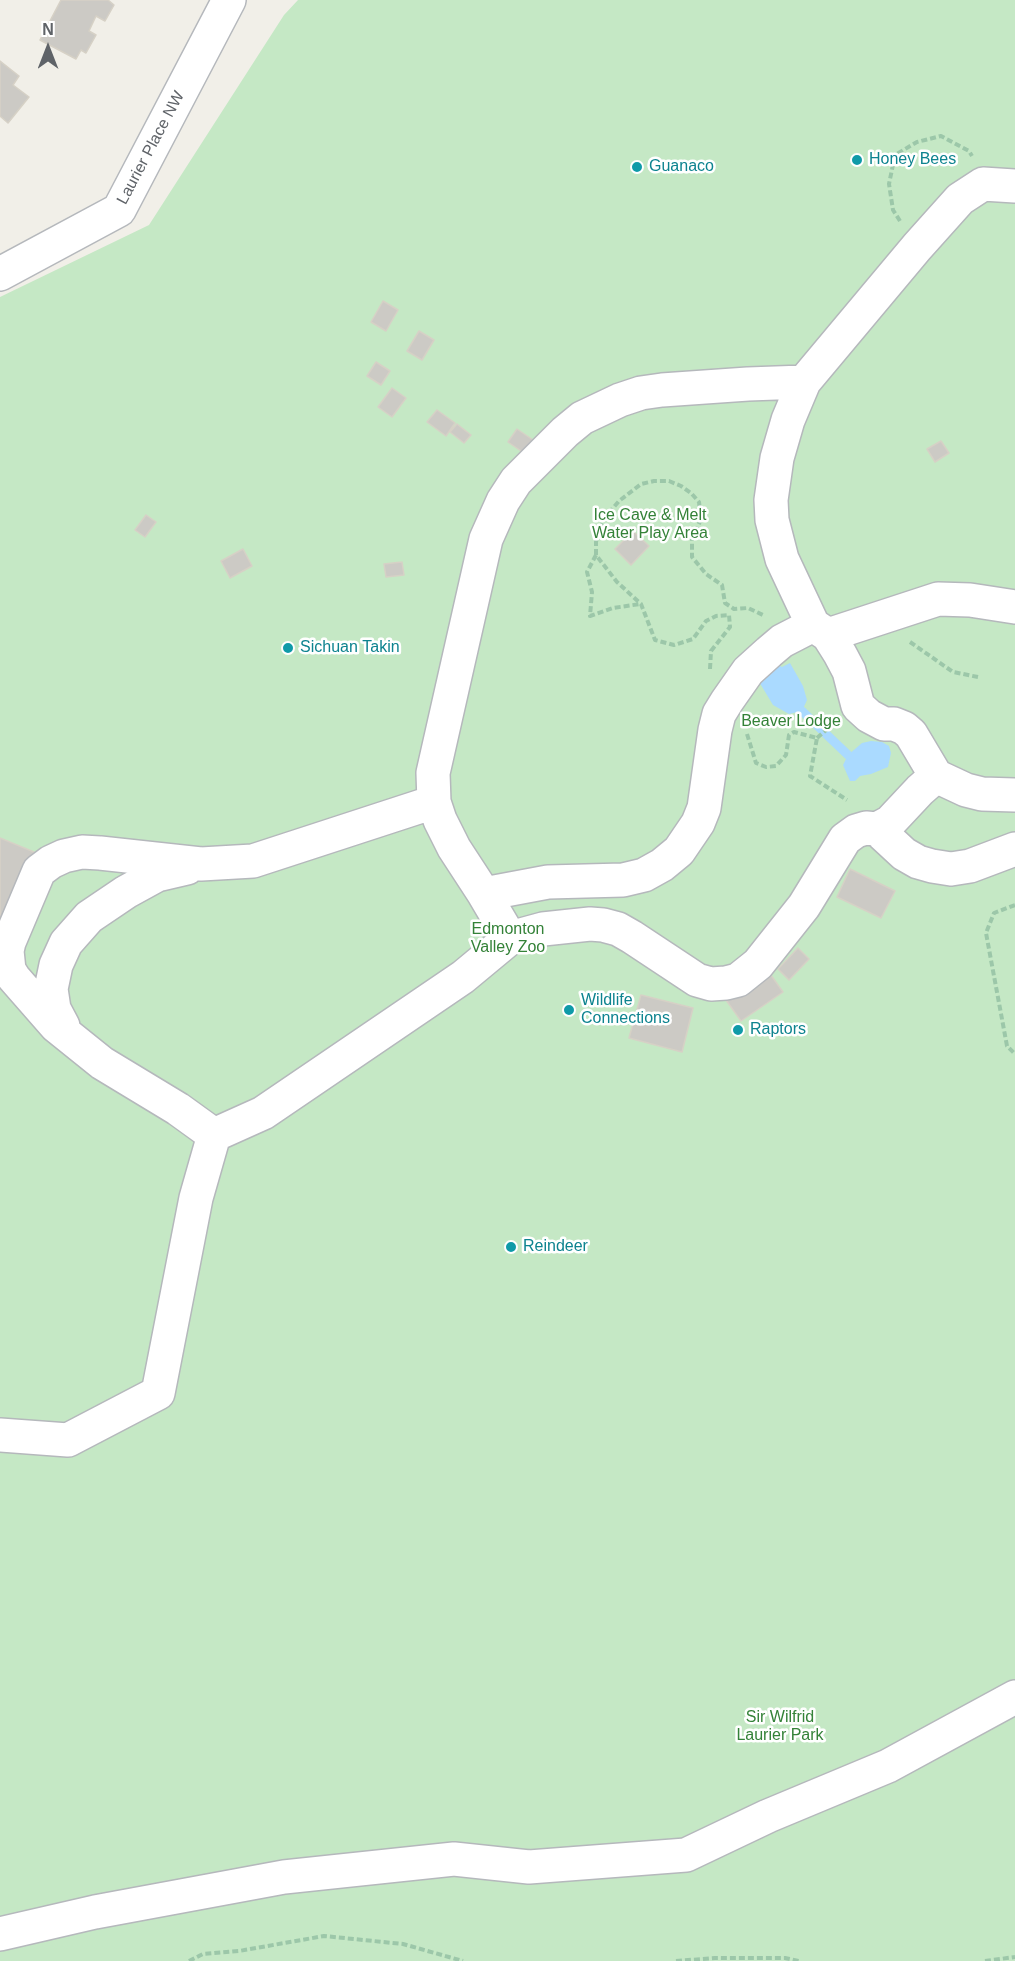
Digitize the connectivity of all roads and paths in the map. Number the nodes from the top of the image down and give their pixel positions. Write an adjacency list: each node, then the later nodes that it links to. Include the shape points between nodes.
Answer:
1 (229, 0): 5 (street, Laurier Place NW, via 119,210)
2 (983, 184): 3 (street); 4 (street, via 960,199); 4 (path, via 969,151 941,136 916,142 895,156 889,184 893,210)
3 (1015, 186)
4 (916, 247): 6 (street)
5 (0, 274)
6 (804, 382): 10 (street, via 777,458 772,520 782,559); 16 (street, via 662,390 631,396 582,418 531,464 503,501 486,539 435,759)
7 (597, 555): 8 (path, via 617,582); 8 (path, via 587,572 592,592 590,616); 11 (path, via 596,542 608,514 641,484 669,481 691,493 699,502 700,519 692,540 692,557 722,585 725,603 734,609 748,608 762,614)
8 (641, 604): 11 (path, via 655,640 674,645 693,639 706,621 729,615 730,627 711,651 710,672)
9 (1015, 607): 10 (street, via 938,599)
10 (821, 630): 11 (street); 14 (street, via 849,671 858,706 884,724 904,728)
11 (751, 672): 13 (path, via 742,717 756,763 776,766 786,755 789,735 794,732); 20 (street, via 719,714 704,808 698,823 679,851 663,865 623,880 548,882)
12 (832, 725): 13 (path)
13 (817, 738): 17 (path, via 810,776 847,799)
14 (936, 776): 15 (street, via 982,794); 17 (street, via 890,822)
15 (1015, 795)
16 (434, 802): 19 (street, via 253,861); 20 (street, via 454,848)
17 (866, 830): 18 (street, via 932,867 970,866); 22 (street, via 845,839 804,906 753,969 738,980 711,984 697,980 632,937 603,925 543,929)
18 (1015, 849)
19 (201, 864): 23 (street, via 157,875 138,885 89,917 66,944 51,989 54,1009); 23 (street, via 82,852 64,856 39,870 9,942 7,960 14,978)
20 (484, 894): 22 (street)
21 (1015, 905): 24 (path, via 994,913 986,933 1007,1046)
22 (510, 938): 25 (street, via 463,977 263,1113)
23 (70, 1038): 25 (street)
24 (1015, 1054)
25 (214, 1135): 26 (street, via 196,1198 158,1393 68,1440)
26 (0, 1435)
27 (1015, 1697): 28 (street, via 888,1766 686,1855 529,1867 454,1859 284,1877)
28 (0, 1934)
29 (1015, 1957): 34 (path)
30 (189, 1961): 31 (path, via 203,1954 324,1936 403,1944)
31 (463, 1961)
32 (676, 1961): 33 (path)
33 (799, 1961)
34 (985, 1961)

